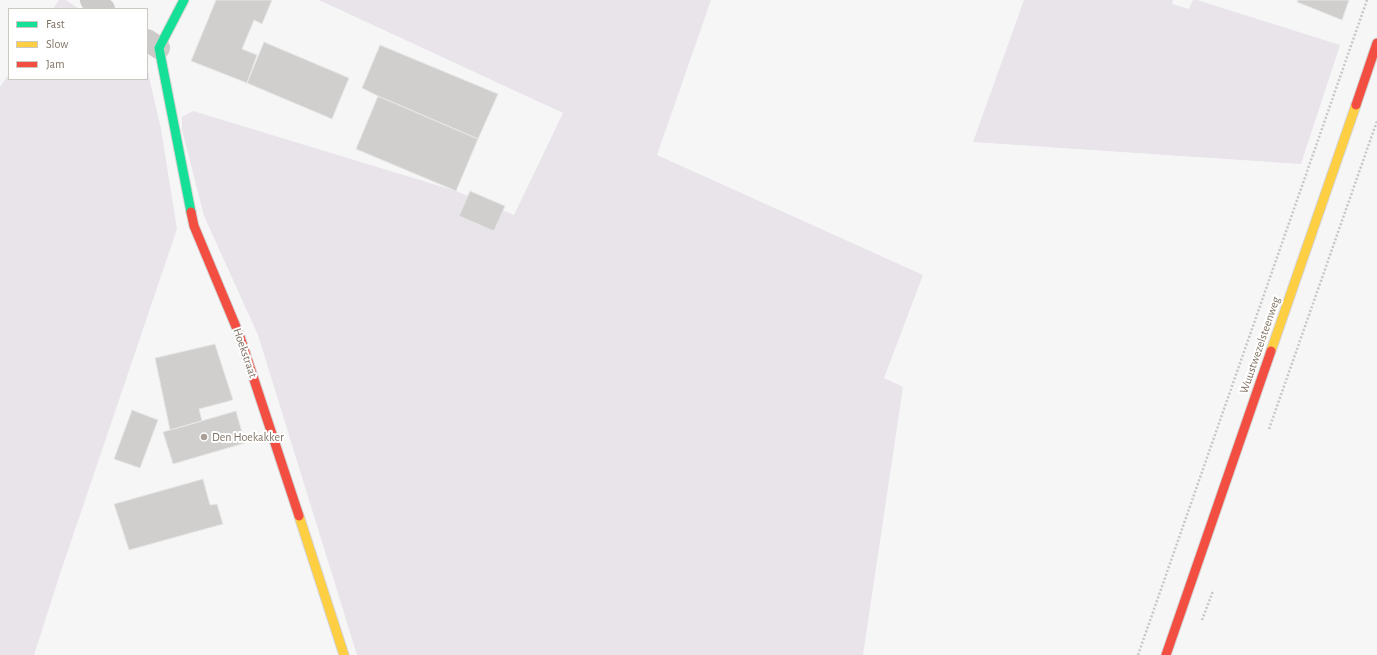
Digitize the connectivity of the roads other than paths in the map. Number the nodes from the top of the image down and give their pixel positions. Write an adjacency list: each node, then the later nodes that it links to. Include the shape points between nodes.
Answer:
1 (92, 0): 3 (street)
2 (184, 0): 5 (street, Hoekstraat)
3 (103, 8)
4 (1377, 43): 7 (street, Wuustwezelsteenweg)
5 (153, 44): 6 (street, Hoekstraat, via 194,226 239,334)
6 (344, 655)
7 (1166, 655)

